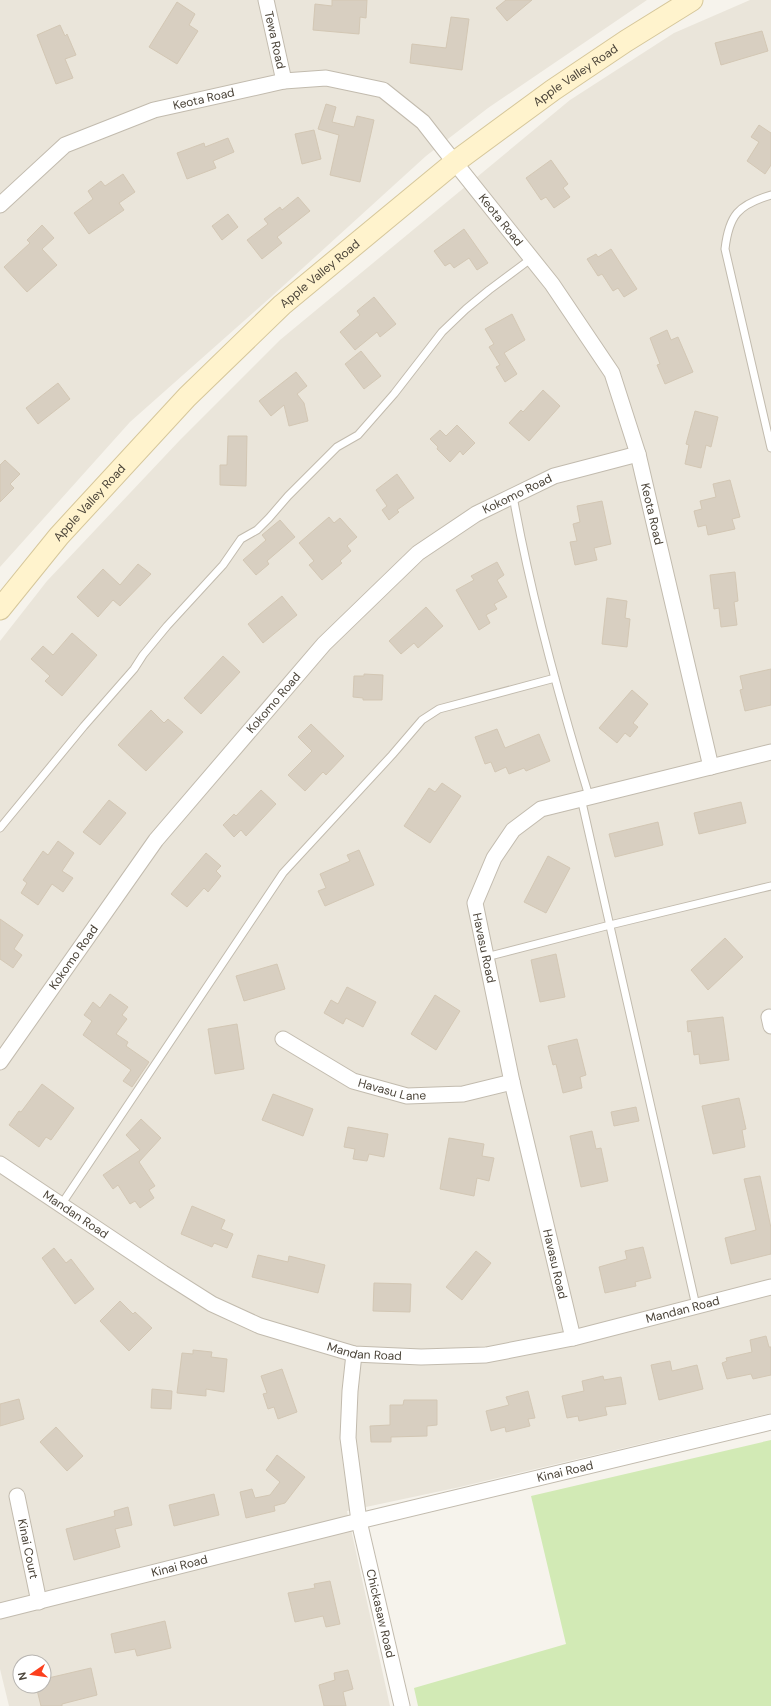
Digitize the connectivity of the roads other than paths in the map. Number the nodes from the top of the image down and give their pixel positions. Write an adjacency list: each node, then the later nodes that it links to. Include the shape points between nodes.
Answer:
1 (266, 0): 3 (street, Tewa Road)
2 (692, 0): 4 (main road, Apple Valley Road, via 553,90)
3 (284, 80): 4 (street, Keota Road, via 326,78 383,90 423,122); 6 (street, Keota Road, via 154,110 65,145)
4 (455, 162): 7 (street, Keota Road); 11 (main road, Apple Valley Road, via 282,305 187,397 59,536)
5 (771, 195): 8 (lane, via 754,200 736,212 728,230 725,249)
6 (0, 205)
7 (532, 258): 9 (street, Keota Road, via 612,373); 16 (lane, via 489,290 442,332 358,435 337,447 257,530 241,540 223,565 142,655 134,669)
8 (771, 448)
9 (638, 454): 10 (street, Kokomo Road, via 554,476); 14 (street, Keota Road)
10 (513, 496): 12 (lane, via 522,546); 21 (street, Kokomo Road, via 476,514 418,553 324,644 156,840)
11 (0, 609)
12 (555, 678): 15 (lane); 24 (lane, via 440,709 422,720 284,873)
13 (771, 752): 14 (street, Havasu Road)
14 (711, 766): 15 (street, Havasu Road)
15 (585, 797): 18 (lane); 19 (street, Havasu Road, via 540,808 513,830 494,858 475,903)
16 (0, 828)
17 (771, 886): 18 (lane)
18 (610, 925): 19 (lane); 26 (lane)
19 (486, 957): 22 (street, Havasu Road)
20 (283, 1039): 22 (street, Havasu Lane, via 353,1081 407,1096 463,1094)
21 (0, 1062)
22 (512, 1082): 27 (street, Havasu Road)
23 (0, 1164): 24 (street, Mandan Road)
24 (61, 1205): 28 (street, Mandan Road, via 212,1304 260,1326)
25 (771, 1287): 26 (street, Mandan Road)
26 (696, 1306): 27 (street, Mandan Road)
27 (573, 1338): 28 (street, Mandan Road, via 486,1355 420,1357)
28 (354, 1354): 31 (street, via 348,1438)
29 (771, 1422): 31 (street, Kinai Road)
30 (17, 1496): 32 (street, Kinai Court)
31 (359, 1521): 32 (street, Kinai Road); 34 (street, Chickasaw Road)
32 (39, 1602): 33 (street, Kinai Road)
33 (0, 1611)
34 (402, 1706)

